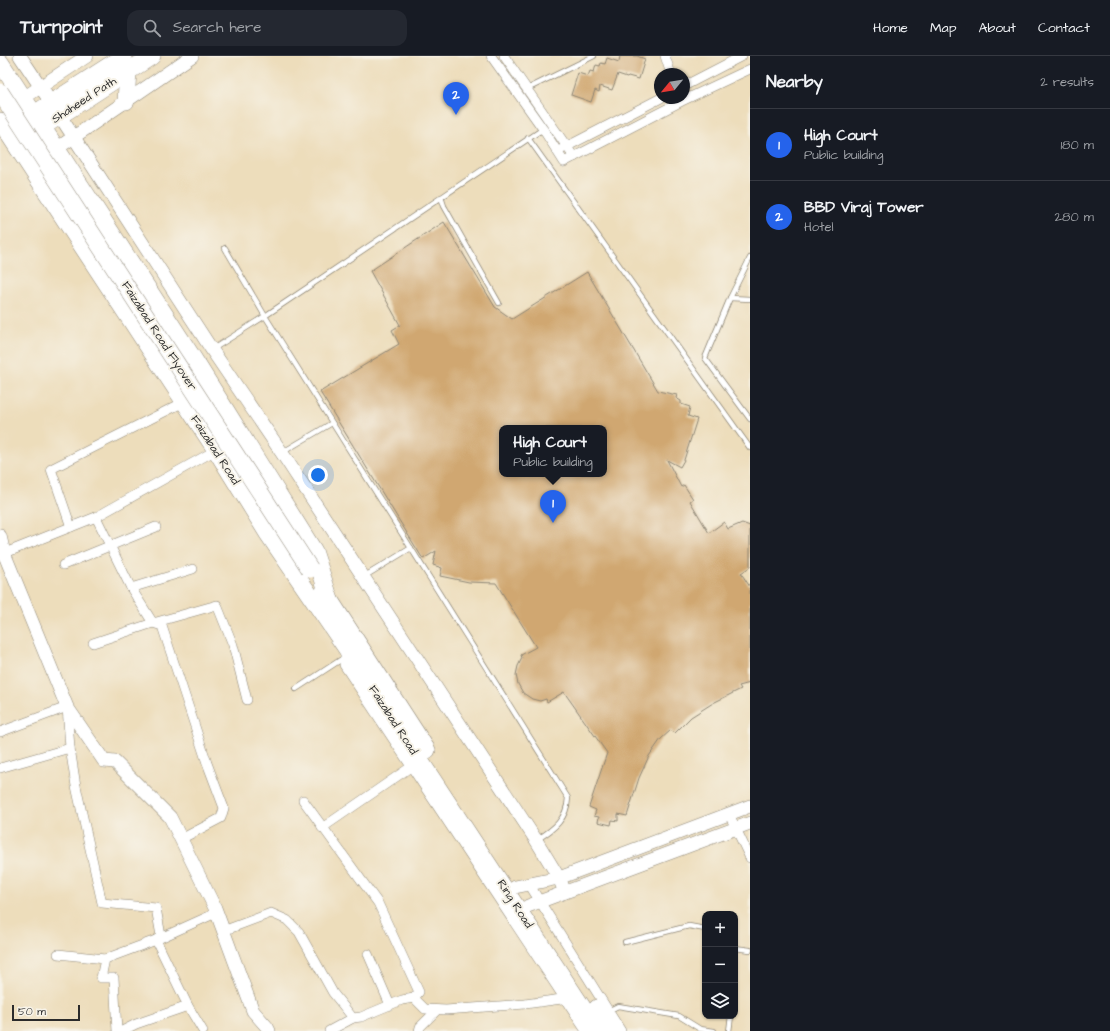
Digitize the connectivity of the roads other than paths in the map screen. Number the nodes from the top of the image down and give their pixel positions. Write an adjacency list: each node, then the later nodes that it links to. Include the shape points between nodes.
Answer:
1 (20, 56): 15 (street)
2 (87, 56): 15 (street)
3 (152, 56): 11 (highway, Shaheed Path)
4 (192, 56): 20 (street)
5 (491, 56): 26 (street)
6 (504, 56): 16 (street)
7 (594, 56): 16 (lane)
8 (665, 56): 12 (street)
9 (740, 56): 14 (street)
10 (0, 62): 19 (highway)
11 (126, 64): 20 (highway); 23 (highway, Shaheed Path)
12 (669, 68)
13 (750, 69): 18 (street)
14 (690, 83)
15 (40, 87): 19 (street); 23 (street)
16 (527, 89): 30 (street)
17 (0, 92): 60 (highway, Faizabad Road Flyover, bridge)
18 (690, 96)
19 (23, 98): 24 (street); 25 (highway)
20 (126, 101): 28 (street)
21 (654, 101): 30 (street)
22 (674, 104): 33 (street)
23 (56, 109): 25 (highway, Shaheed Path); 28 (street)
24 (0, 114)
25 (38, 121): 27 (highway, Shaheed Path); 31 (highway)
26 (543, 128): 29 (lane); 32 (street)
27 (7, 132): 34 (highway, Faizabad Road)
28 (74, 137): 31 (street); 42 (street)
29 (528, 138): 35 (lane); 46 (lane)
30 (566, 147): 32 (street); 33 (street)
31 (56, 149): 34 (street); 60 (highway, via 193,358 314,551)
32 (557, 151): 33 (street, via 564,162)
33 (574, 157)
34 (30, 167): 43 (highway, Faizabad Road)
35 (441, 197): 40 (lane); 41 (lane)
36 (225, 248): 41 (lane)
37 (750, 258): 38 (lane)
38 (730, 298): 39 (lane); 44 (lane, via 705,358)
39 (750, 299)
40 (499, 303)
41 (265, 316): 42 (lane); 45 (lane)
42 (212, 350): 48 (street)
43 (184, 402): 47 (highway, Faizabad Road); 50 (street, via 51,469)
44 (750, 419)
45 (332, 423): 48 (lane); 54 (lane)
46 (750, 448)
47 (216, 450): 49 (street); 63 (highway, Faizabad Road)
48 (282, 453): 58 (street)
49 (96, 518): 50 (street); 53 (street)
50 (71, 527): 55 (street)
51 (156, 527): 53 (street)
52 (0, 536): 55 (street)
53 (111, 546): 56 (street); 59 (street)
54 (411, 548): 58 (lane); 79 (lane, via 568,798 568,808 564,816 551,831)
55 (2, 554): 66 (street)
56 (63, 565)
57 (193, 569): 59 (street)
58 (364, 577): 79 (street)
59 (131, 588): 61 (street)
60 (330, 600): 82 (highway, Faizabad Road)
61 (153, 623): 62 (street); 65 (street, via 217,605 233,645); 78 (street, via 162,626 224,808 221,818)
62 (93, 643)
63 (345, 652): 64 (lane); 69 (highway, Faizabad Road)
64 (296, 689)
65 (247, 700)
66 (67, 707): 67 (street); 68 (street); 78 (street, via 104,761 115,762 170,816)
67 (0, 732)
68 (70, 748): 70 (street); 88 (street, via 102,903 156,908 161,936)
69 (416, 764): 71 (highway, Faizabad Road); 76 (street); 96 (street)
70 (0, 768)
71 (431, 777): 96 (highway, Ring Road)
72 (303, 800): 76 (street)
73 (750, 806): 74 (street)
74 (729, 814): 77 (street); 81 (street)
75 (750, 823): 77 (street)
76 (322, 828): 95 (street, via 378,903 419,992)
77 (735, 828): 80 (street); 83 (street)
78 (181, 839): 85 (street)
79 (536, 840): 81 (street)
80 (750, 858)
81 (559, 878): 82 (street); 83 (street)
82 (522, 886): 84 (highway, Faizabad Road)
83 (565, 892): 84 (street)
84 (533, 904): 100 (highway, Faizabad Road)
85 (216, 913): 87 (street); 88 (street)
86 (702, 928): 89 (lane, via 689,926)
87 (223, 931): 101 (street, via 271,913 288,920 299,932 333,993); 106 (street, via 253,1011)
88 (156, 940): 94 (street); 98 (street)
89 (625, 942)
90 (738, 948): 91 (lane)
91 (750, 950)
92 (58, 954): 94 (street)
93 (368, 954): 97 (street)
94 (105, 959): 103 (street, via 101,978 114,978)
95 (414, 998): 97 (street); 99 (street, via 425,1009)
96 (570, 998): 99 (street, via 526,1004); 109 (street); 110 (highway, Ring Road)
97 (390, 1005): 101 (street)
98 (188, 1006): 104 (street); 105 (street)
99 (437, 1010): 108 (street)
100 (604, 1013): 111 (highway, Faizabad Road); 112 (street); 113 (lane, via 618,1006 679,1016 700,1029)
101 (354, 1018): 107 (street)
102 (730, 1019): 114 (lane)
103 (117, 1031)
104 (122, 1031)
105 (203, 1031)
106 (269, 1031)
107 (329, 1031)
108 (419, 1031)
109 (586, 1031)
110 (598, 1031)
111 (612, 1031)
112 (621, 1031)
113 (714, 1031)
114 (729, 1031)

